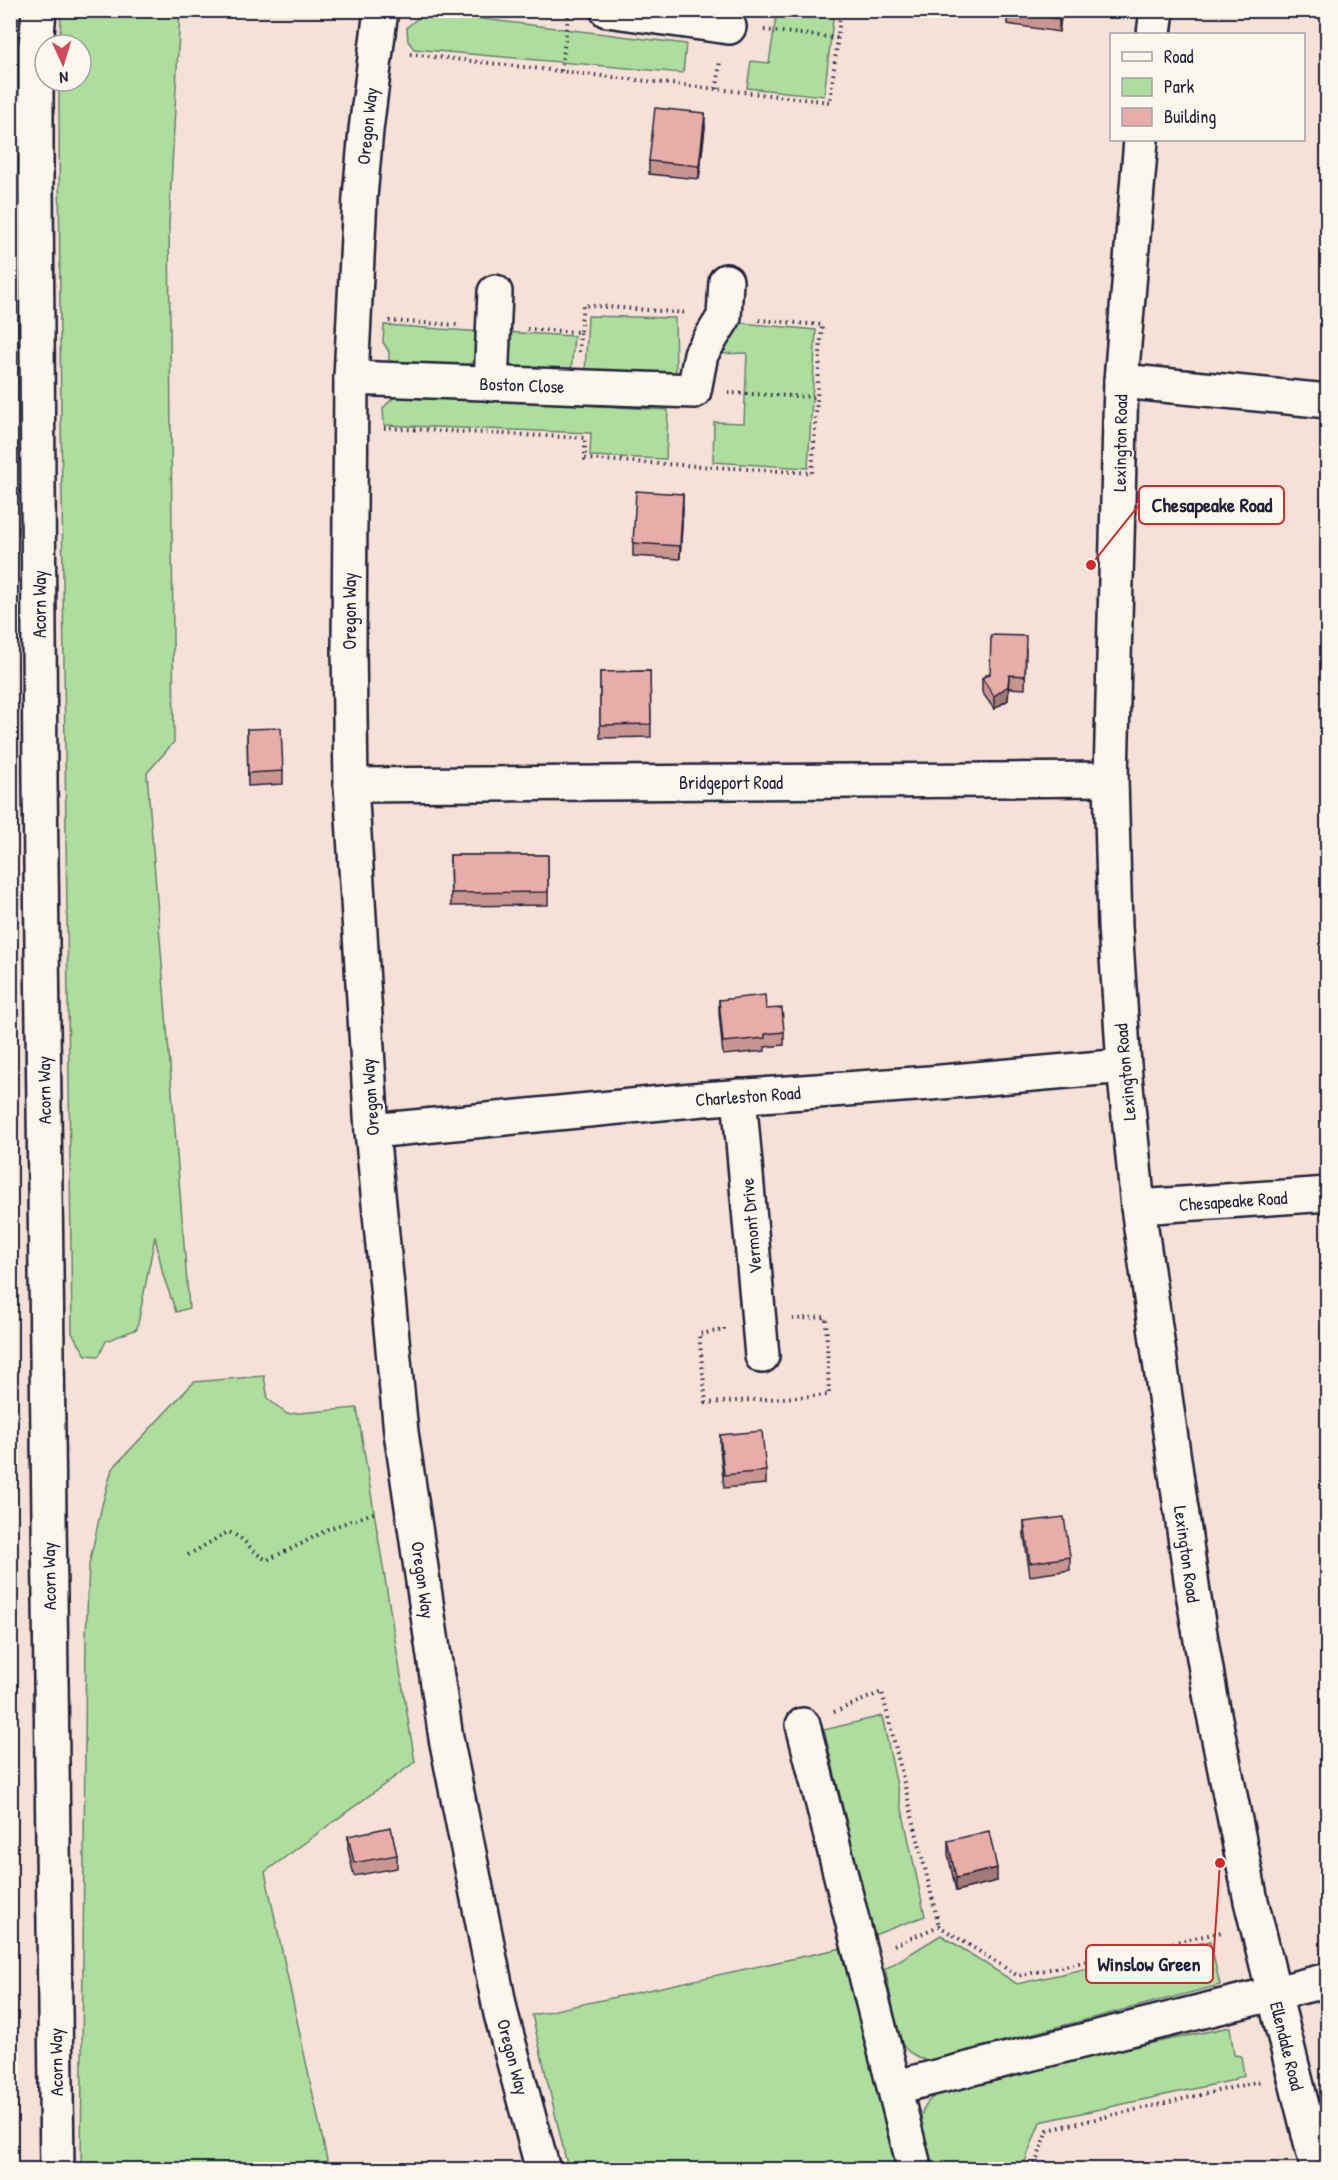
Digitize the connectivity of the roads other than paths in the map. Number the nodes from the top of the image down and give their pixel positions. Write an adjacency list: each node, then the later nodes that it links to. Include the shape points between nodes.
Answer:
1 (39, 10): 26 (street, Acorn Way, via 36,188 40,781)
2 (381, 10): 10 (street, Oregon Way, via 360,197)
3 (607, 10): 5 (street)
4 (1157, 10): 6 (street)
5 (728, 21)
6 (1154, 33)
7 (1141, 141): 11 (street, Lexington Road)
8 (726, 281): 12 (street, Boston Close, via 724,317 700,354 694,391)
9 (495, 292): 12 (street)
10 (351, 378): 12 (street, Boston Close); 15 (street, Oregon Way)
11 (1121, 381): 13 (street); 14 (street, Lexington Road)
12 (491, 384)
13 (1328, 401)
14 (1111, 779): 15 (street, Bridgeport Road); 16 (street, Lexington Road)
15 (351, 784): 18 (street, Oregon Way)
16 (1124, 1066): 17 (street, Charleston Road); 20 (street, Lexington Road)
17 (739, 1096): 18 (street, Charleston Road); 21 (street, Vermont Drive)
18 (372, 1131): 27 (street, Oregon Way, via 401,1432 451,1761 501,2014)
19 (1328, 1194): 20 (street, Chesapeake Road)
20 (1138, 1207): 24 (street, Lexington Road, via 1211,1699)
21 (762, 1356)
22 (803, 1725): 25 (street)
23 (1328, 1980): 24 (street)
24 (1274, 1993): 25 (street); 29 (street, Ellendale Road)
25 (896, 2087): 28 (street)
26 (57, 2169)
27 (543, 2169)
28 (915, 2169)
29 (1318, 2169)

